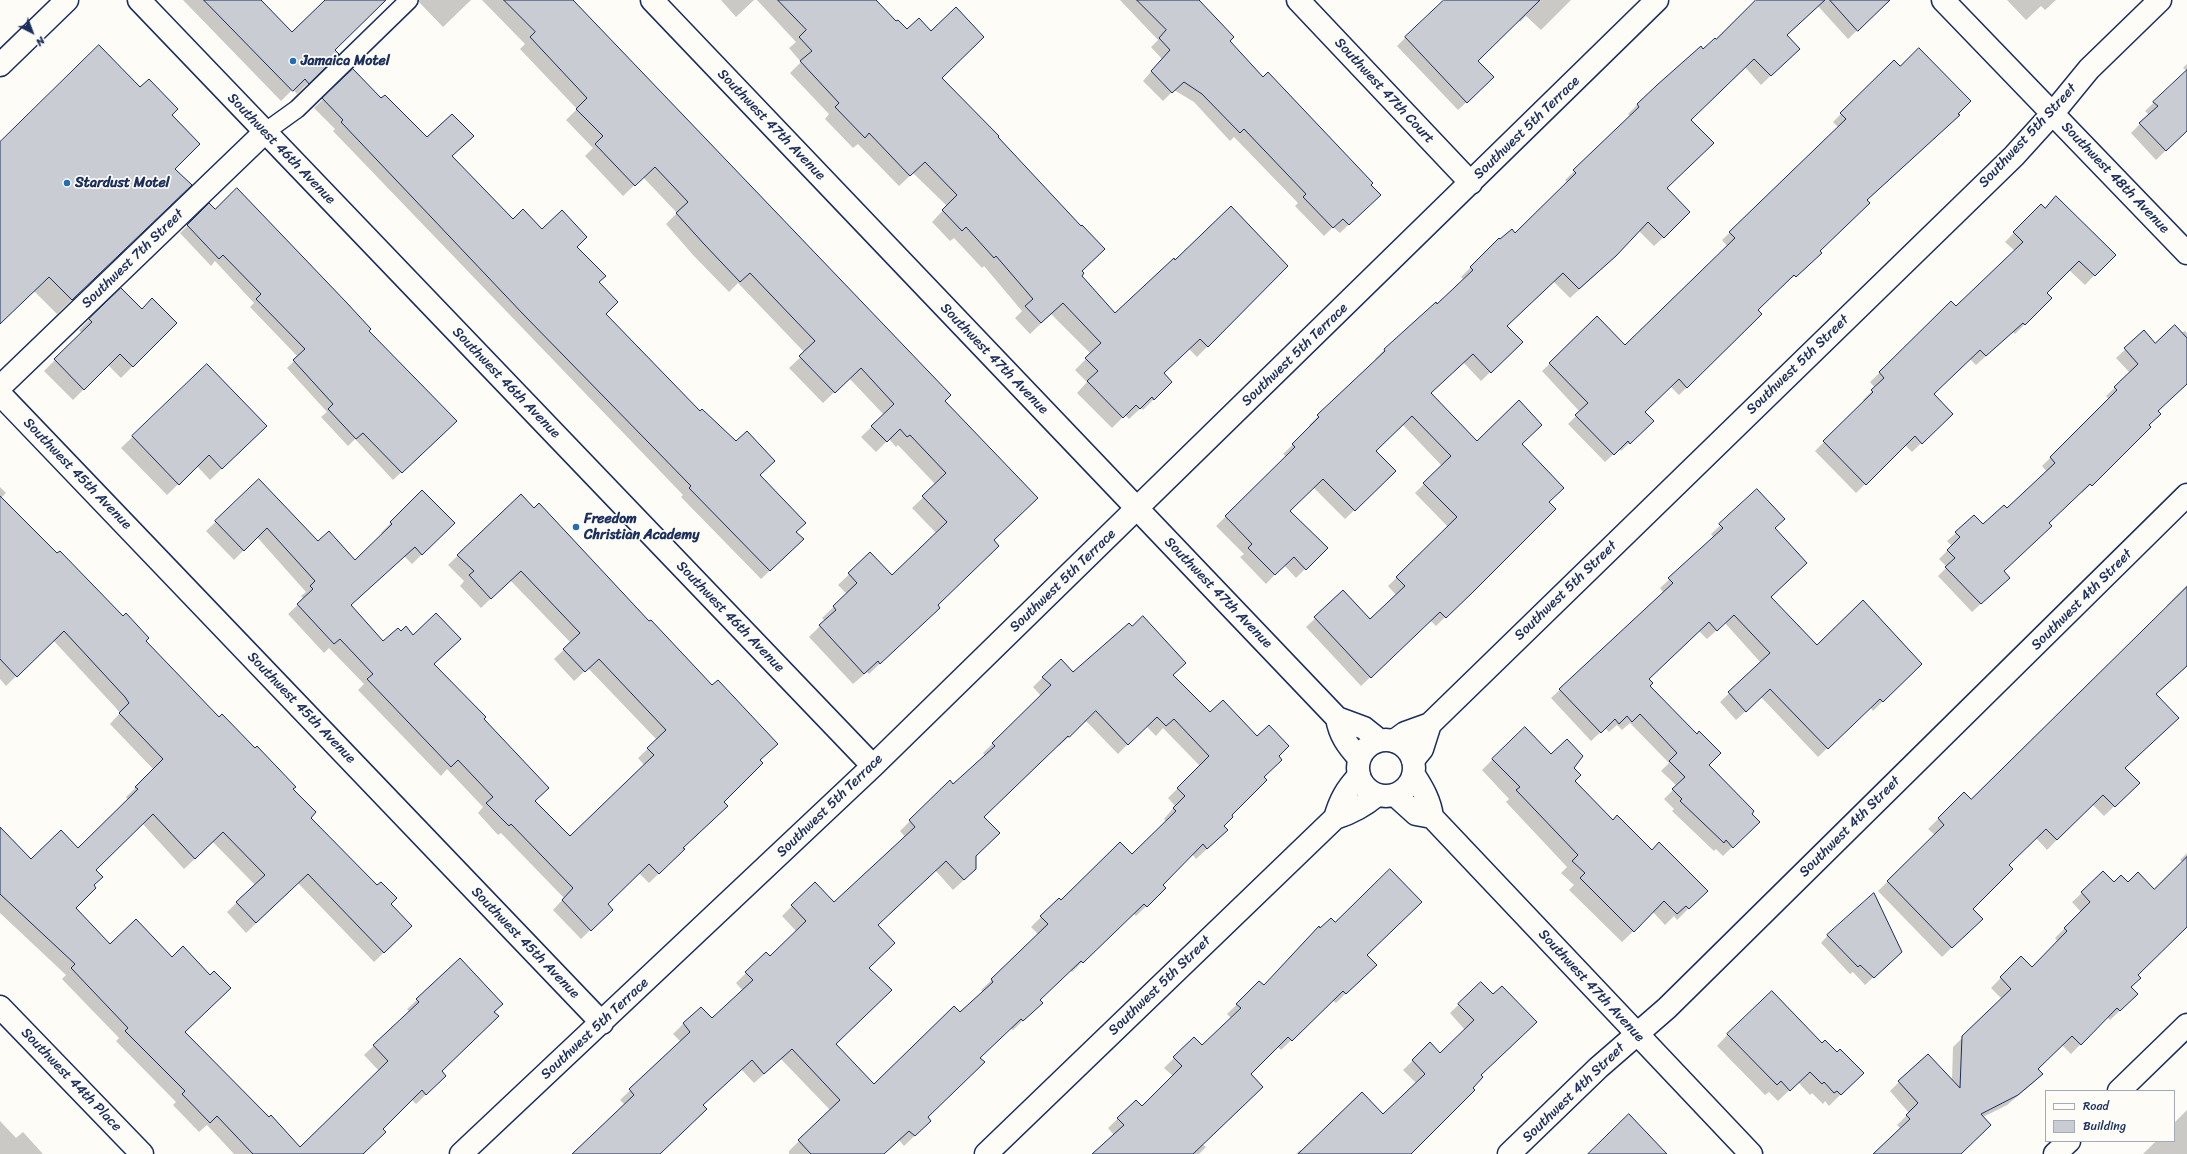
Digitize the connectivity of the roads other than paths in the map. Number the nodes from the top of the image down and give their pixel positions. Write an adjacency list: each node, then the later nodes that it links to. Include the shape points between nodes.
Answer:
1 (67, 0): 9 (street)
2 (139, 0): 11 (street, Southwest 46th Avenue)
3 (408, 0): 11 (lane, via 297,109)
4 (652, 0): 17 (street, Southwest 47th Avenue)
5 (1298, 0): 12 (street, Southwest 47th Court)
6 (1657, 0): 12 (street, Southwest 5th Terrace)
7 (1943, 0): 10 (street, Southwest 48th Avenue)
8 (2160, 0): 10 (street, Southwest 5th Street, via 2089,69)
9 (0, 65)
10 (2053, 113): 13 (street, Southwest 48th Avenue); 19 (street, Southwest 5th Street, via 2002,167)
11 (265, 132): 14 (street, Southwest 7th Street); 21 (street, Southwest 46th Avenue)
12 (1471, 182): 17 (street, Southwest 5th Terrace)
13 (2187, 253)
14 (0, 387)
15 (0, 394): 28 (street, Southwest 45th Avenue)
16 (2187, 495): 30 (street, Southwest 4th Street, via 1667,1008)
17 (1137, 509): 18 (street, Southwest 47th Avenue); 21 (street, Southwest 5th Terrace)
18 (1337, 718): 20 (street, Southwest 47th Avenue, via 1364,728); 22 (street, Southwest 47th Avenue, via 1340,731)
19 (1430, 724): 20 (street, Southwest 5th Street); 23 (street, Southwest 5th Street)
20 (1387, 741): 22 (street, via 1367,747); 23 (street, Southwest 47th Avenue, via 1407,748)
21 (873, 766): 28 (street, Southwest 5th Terrace)
22 (1359, 767): 24 (street, Southwest 47th Avenue, via 1362,785); 26 (street, via 1339,801)
23 (1414, 768): 24 (street, via 1410,784); 25 (street, Southwest 47th Avenue, via 1431,806)
24 (1386, 795): 25 (street, Southwest 47th Avenue, via 1416,814); 26 (street, Southwest 5th Street, via 1349,814)
25 (1432, 817): 30 (street, Southwest 47th Avenue)
26 (1335, 818): 35 (street, Southwest 5th Street)
27 (0, 1007): 34 (street, Southwest 44th Place)
28 (602, 1023): 33 (street, Southwest 5th Terrace)
29 (2187, 1025): 31 (street)
30 (1637, 1033): 36 (street, Southwest 4th Street); 37 (street, Southwest 47th Avenue)
31 (2120, 1090)
32 (2067, 1142): 38 (street)
33 (465, 1153)
34 (142, 1154)
35 (986, 1154)
36 (1509, 1154)
37 (1751, 1154)
38 (2055, 1154)

